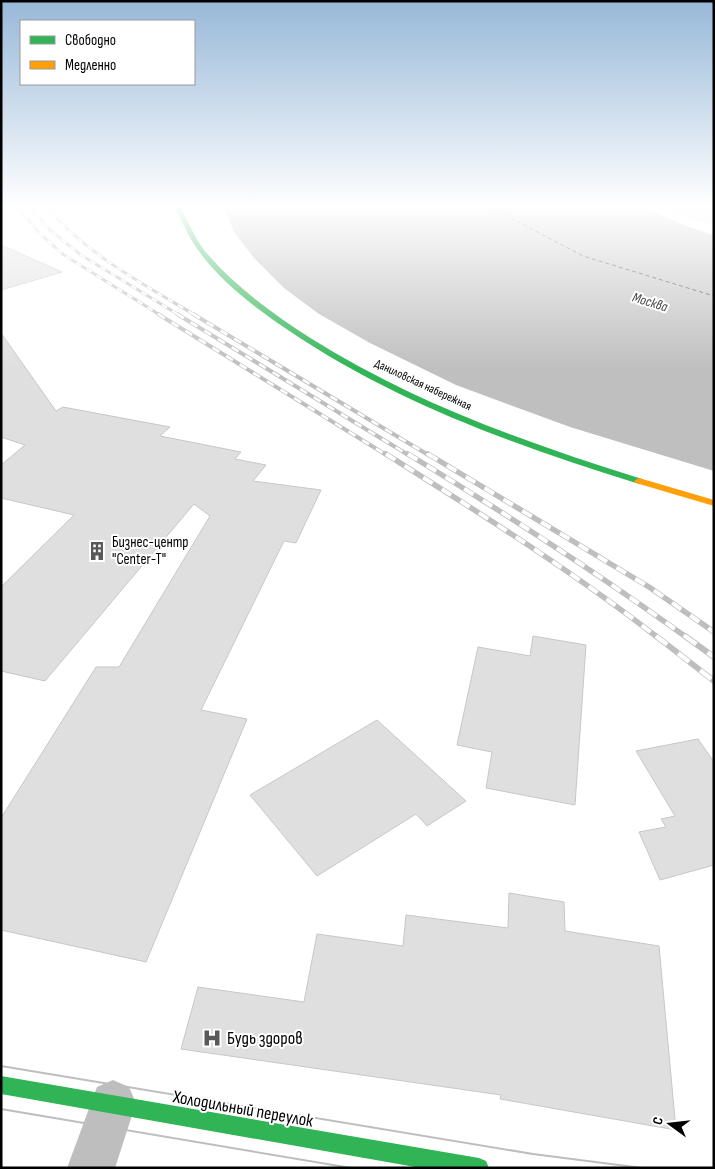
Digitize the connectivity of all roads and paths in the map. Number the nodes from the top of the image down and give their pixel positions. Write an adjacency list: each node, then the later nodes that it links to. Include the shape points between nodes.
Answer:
1 (212, 260): 2 (main road, Даниловская набережная, via 244,294 298,335 382,382 467,421 598,469)
2 (714, 504)
3 (1, 1085): 4 (main road, Холодильный переулок)
4 (112, 1104): 5 (street); 6 (main road, Холодильный переулок)
5 (90, 1168)
6 (479, 1168)

